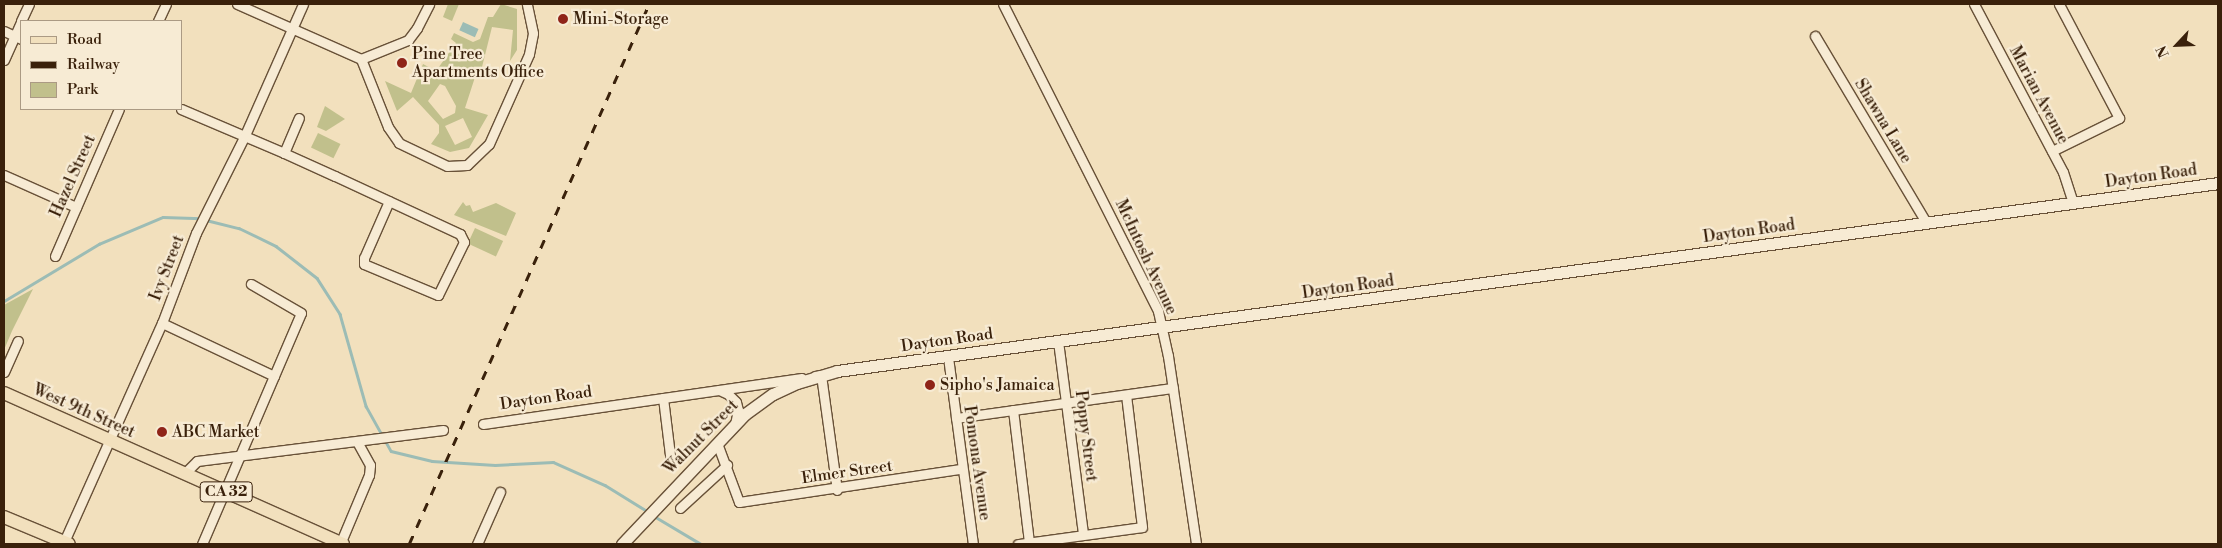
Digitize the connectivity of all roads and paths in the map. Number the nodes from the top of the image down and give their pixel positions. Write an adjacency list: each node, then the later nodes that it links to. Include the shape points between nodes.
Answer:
1 (29, 4): 10 (street)
2 (166, 4): 11 (street)
3 (237, 4): 12 (street)
4 (303, 4): 12 (street, Ivy Street)
5 (429, 4): 16 (street, via 408,40)
6 (527, 4): 16 (street, via 533,33 528,54 489,144 468,165 447,166 399,143 388,127)
7 (1003, 4): 33 (street, McIntosh Avenue, via 1152,297)
8 (1974, 4): 22 (street, Marian Avenue)
9 (2059, 4): 22 (street, via 2119,118)
10 (21, 20)
11 (158, 20)
12 (292, 28): 16 (street); 21 (street, Ivy Street)
13 (4, 31): 15 (street)
14 (1815, 36): 29 (street, Shawna Lane)
15 (18, 38): 17 (street)
16 (361, 59)
17 (4, 60)
18 (182, 109): 21 (street)
19 (120, 110): 28 (street, Hazel Street)
20 (299, 118): 23 (street)
21 (245, 135): 23 (street); 32 (street, Ivy Street, via 196,233)
22 (2052, 151): 27 (street, Marian Avenue)
23 (284, 153): 26 (street)
24 (4, 175): 28 (street)
25 (2218, 183): 27 (street, Dayton Road)
26 (389, 200): 26 (street, via 460,234 464,242 438,295 364,264)
27 (2073, 203): 29 (street, Dayton Road)
28 (76, 207): 30 (street, Hazel Street)
29 (1926, 222): 33 (street, Dayton Road)
30 (55, 256)
31 (251, 284): 39 (street, via 301,313)
32 (162, 323): 39 (street); 51 (street, Ivy Street)
33 (1163, 328): 35 (street, Dayton Road); 40 (street, McIntosh Avenue)
34 (18, 341): 37 (street)
35 (1058, 341): 36 (street, Dayton Road); 45 (street, Poppy Street)
36 (948, 357): 38 (street, Dayton Road); 47 (street, Pomona Avenue)
37 (4, 372)
38 (821, 375): 41 (street, Dayton Road); 49 (street, Walnut Street, via 773,394); 59 (street)
39 (274, 376): 54 (street)
40 (1173, 388): 43 (street); 73 (street, McIntosh Avenue)
41 (719, 390): 44 (street, Dayton Road); 49 (street, via 736,402)
42 (4, 393): 51 (main road, West 9th Street / CA 32)
43 (1126, 395): 45 (street); 64 (street, via 1142,527)
44 (663, 398): 48 (street, Dayton Road); 55 (street)
45 (1066, 403): 46 (street); 64 (street, Poppy Street)
46 (1013, 410): 47 (street); 65 (street)
47 (956, 418): 57 (street, Pomona Avenue)
48 (484, 424)
49 (735, 424): 53 (street, Walnut Street)
50 (443, 430): 52 (street)
51 (111, 440): 58 (main road, West 9th Street / CA 32); 66 (street, Ivy Street)
52 (357, 442): 54 (street); 68 (street, via 370,465 369,475)
53 (717, 443): 56 (street); 70 (street, Walnut Street)
54 (240, 458): 58 (street, via 198,461); 60 (street)
55 (671, 462)
56 (727, 465): 59 (street, Elmer Street, via 736,500); 62 (street)
57 (962, 469): 59 (street, Elmer Street); 71 (street, Pomona Avenue)
58 (184, 474): 60 (main road, West 9th Street / CA 32)
59 (837, 490)
60 (226, 492): 67 (street); 68 (main road, West 9th Street / CA 32)
61 (500, 492): 69 (street)
62 (680, 508)
63 (4, 518): 66 (main road)
64 (1083, 534): 65 (street)
65 (1029, 542): 72 (street)
66 (65, 544)
67 (202, 544)
68 (341, 544)
69 (477, 544)
70 (622, 544)
71 (973, 544)
72 (1018, 544)
73 (1196, 544)

